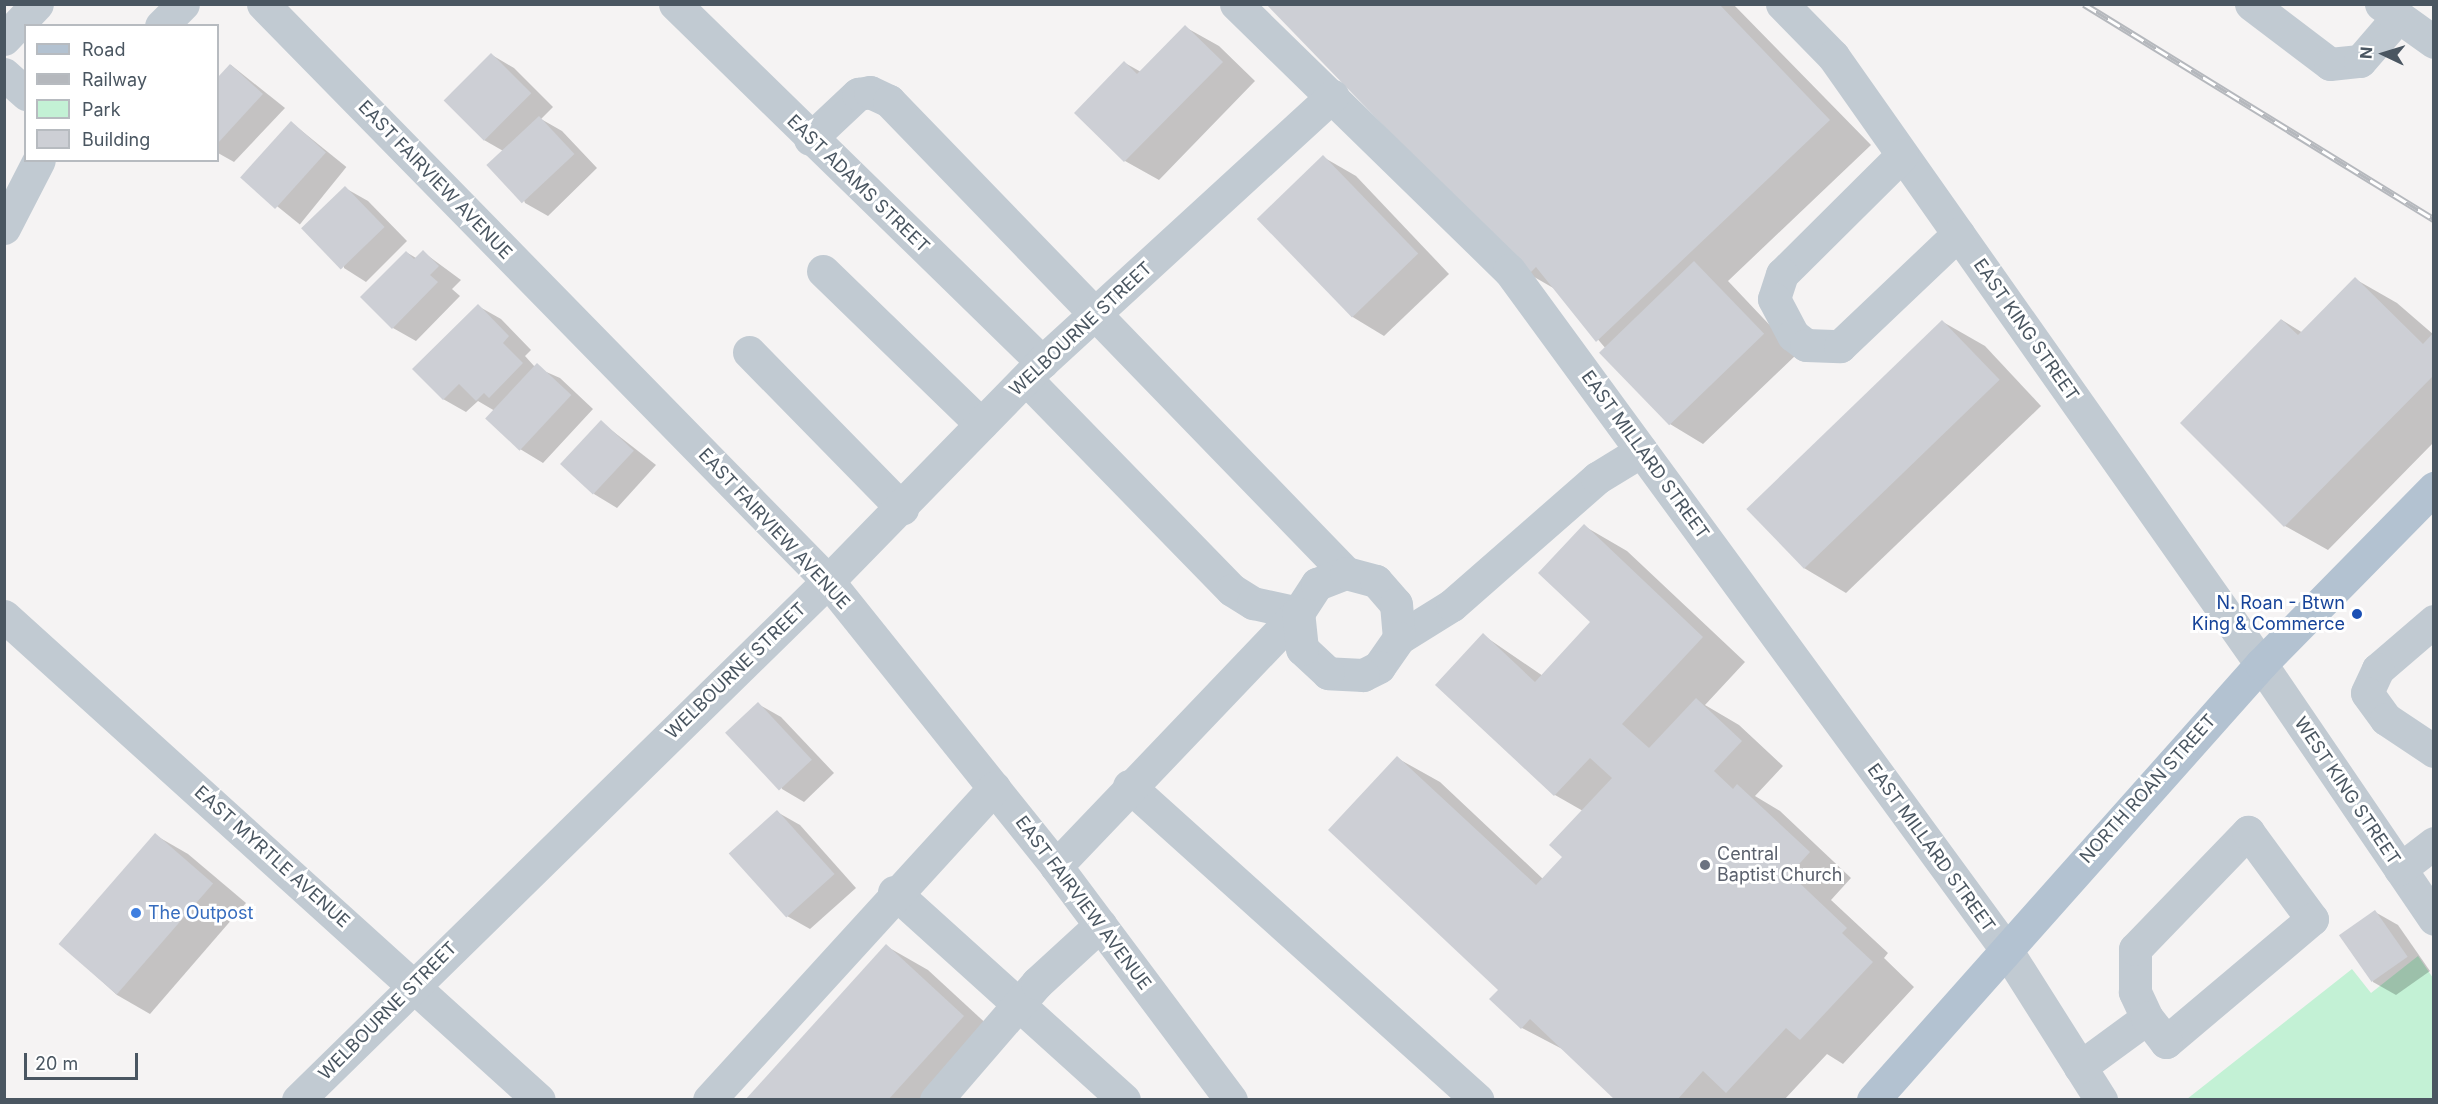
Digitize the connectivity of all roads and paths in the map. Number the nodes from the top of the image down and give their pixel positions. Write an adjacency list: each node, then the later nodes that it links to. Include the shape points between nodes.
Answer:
1 (37, 4): 10 (street)
2 (183, 4): 9 (street)
3 (263, 4): 29 (street, EAST FAIRVIEW AVENUE)
4 (675, 4): 15 (street, EAST ADAMS STREET)
5 (1236, 4): 14 (street, EAST MILLARD STREET)
6 (1782, 4): 16 (street, EAST KING STREET, via 1833,56)
7 (2251, 4): 8 (street, via 2330,63 2360,61)
8 (2389, 11): 11 (street)
9 (163, 24)
10 (4, 39)
11 (2433, 42)
12 (4, 74): 13 (street)
13 (24, 92)
14 (1332, 96): 21 (street, WELBOURNE STREET); 25 (street, EAST MILLARD STREET, via 1509,270)
15 (810, 139): 21 (street, via 858,94 870,92 889,101); 23 (street, EAST ADAMS STREET)
16 (1902, 155): 19 (street, EAST KING STREET); 19 (street, via 1782,274 1774,299 1793,335 1806,345 1840,346)
17 (38, 162): 18 (street)
18 (4, 228)
19 (1958, 234): 34 (street, EAST KING STREET)
20 (823, 271): 24 (street)
21 (1096, 313): 23 (street, WELBOURNE STREET); 28 (street)
22 (749, 352): 27 (street)
23 (1034, 371): 24 (street, WELBOURNE STREET); 30 (street, EAST ADAMS STREET, via 1232,590 1253,603)
24 (981, 424): 27 (street, WELBOURNE STREET)
25 (1641, 451): 33 (street, via 1597,478 1452,605); 44 (street, EAST MILLARD STREET)
26 (2433, 488): 34 (main road, NORTH ROAN STREET)
27 (902, 508): 29 (street, WELBOURNE STREET)
28 (1346, 573): 30 (street, via 1317,584); 33 (street, via 1362,575 1388,591 1400,620)
29 (828, 581): 37 (street, EAST FAIRVIEW AVENUE); 45 (street, WELBOURNE STREET)
30 (1298, 613): 33 (street, via 1302,649 1328,674 1363,675 1379,667); 36 (street)
31 (4, 616): 45 (street, EAST MYRTLE AVENUE)
32 (2433, 621): 35 (street, via 2378,669 2367,693 2386,719)
33 (1399, 638)
34 (2261, 664): 40 (street, WEST KING STREET); 44 (main road, NORTH ROAN STREET)
35 (2433, 752)
36 (1129, 786): 39 (street); 55 (street)
37 (994, 788): 39 (street, EAST FAIRVIEW AVENUE); 41 (street)
38 (2433, 843): 40 (street)
39 (1056, 866): 43 (street, EAST FAIRVIEW AVENUE)
40 (2400, 869): 42 (street, WEST KING STREET)
41 (894, 892): 46 (street); 51 (street)
42 (2433, 919)
43 (1100, 925): 46 (street); 54 (street, EAST FAIRVIEW AVENUE)
44 (2005, 948): 48 (street, EAST MILLARD STREET); 56 (main road, NORTH ROAN STREET)
45 (414, 984): 49 (street, WELBOURNE STREET); 50 (street, EAST MYRTLE AVENUE)
46 (1020, 1003): 52 (street); 53 (street)
47 (2147, 1018): 47 (street, via 2135,992 2135,949 2248,832 2312,919 2166,1041); 48 (street)
48 (2080, 1067): 57 (street, EAST MILLARD STREET)
49 (298, 1100)
50 (539, 1100)
51 (709, 1100)
52 (936, 1100)
53 (1125, 1100)
54 (1231, 1100)
55 (1478, 1100)
56 (1873, 1100)
57 (2101, 1100)

